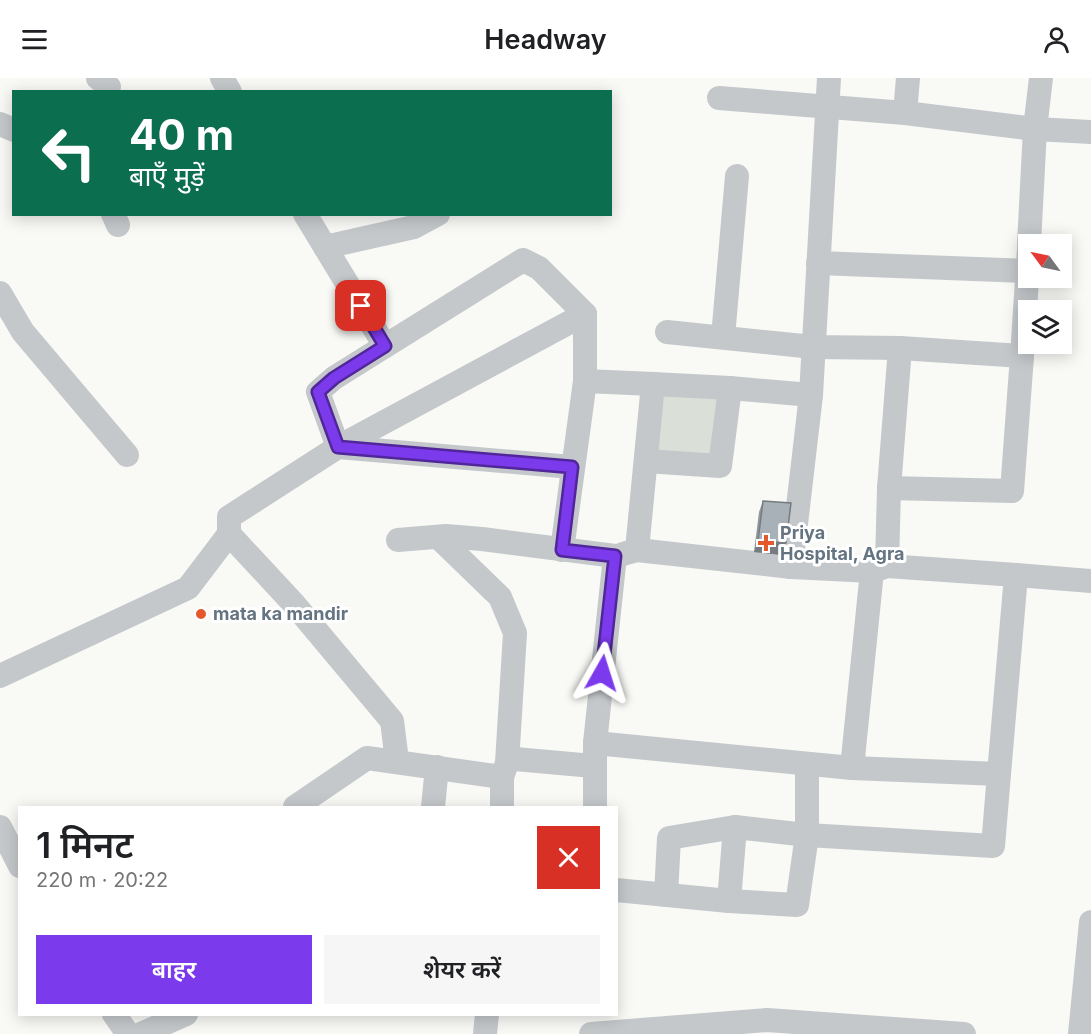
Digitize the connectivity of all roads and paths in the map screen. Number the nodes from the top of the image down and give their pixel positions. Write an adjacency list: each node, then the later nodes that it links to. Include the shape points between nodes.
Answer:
1 (829, 78): 5 (street)
2 (908, 78): 6 (street)
3 (1041, 78): 7 (street)
4 (719, 98): 5 (street)
5 (828, 107): 6 (street); 15 (street)
6 (905, 112): 7 (street)
7 (1035, 129): 8 (street); 12 (street)
8 (1091, 132)
9 (737, 176): 20 (street)
10 (306, 216): 13 (street)
11 (435, 216): 13 (street, via 414,228)
12 (1030, 234)
13 (325, 248): 21 (street)
14 (1018, 260): 15 (street)
15 (818, 263): 22 (street)
16 (1026, 288): 24 (street)
17 (0, 293): 30 (street, via 23,333)
18 (585, 314): 21 (street, via 539,268 523,260); 25 (street); 29 (street)
19 (667, 333): 20 (street)
20 (723, 337): 22 (street)
21 (385, 346): 29 (street, via 318,392)
22 (813, 347): 23 (street); 28 (street)
23 (900, 348): 24 (street); 33 (street)
24 (1022, 356): 33 (street, via 1012,491)
25 (585, 381): 26 (street); 32 (street)
26 (653, 384): 27 (street); 31 (street)
27 (730, 388): 28 (street); 31 (street, via 720,466)
28 (811, 394): 39 (street)
29 (338, 447): 32 (street); 34 (street, via 229,517)
30 (127, 455)
31 (646, 461): 38 (street)
32 (572, 467): 37 (street)
33 (889, 488): 40 (street)
34 (229, 534): 43 (street, via 188,588); 45 (street, via 294,604 392,721)
35 (438, 537): 36 (street); 37 (street); 49 (street, via 500,597 515,633)
36 (398, 540)
37 (562, 550): 38 (street)
38 (626, 553): 39 (street); 44 (street)
39 (791, 567): 40 (street)
40 (879, 569): 41 (street); 48 (street)
41 (1016, 575): 42 (street); 50 (street)
42 (1091, 581)
43 (0, 676)
44 (594, 754): 46 (street); 49 (street, via 515,759); 54 (street)
45 (397, 761): 47 (street); 51 (street, via 367,758)
46 (807, 764): 48 (street); 57 (street)
47 (436, 767): 49 (street); 52 (street)
48 (852, 768): 50 (street)
49 (505, 770): 53 (street)
50 (999, 774): 57 (street, via 993,846)
51 (296, 806)
52 (433, 806)
53 (502, 806)
54 (595, 806)
55 (0, 827): 58 (street)
56 (735, 827): 57 (street); 60 (street, via 669,838); 61 (street)
57 (807, 835): 61 (street, via 797,905)
58 (18, 862)
59 (618, 890): 60 (street)
60 (666, 895): 61 (street)
61 (729, 901)
62 (1091, 922): 72 (street)
63 (115, 1016): 68 (street)
64 (182, 1016): 69 (street)
65 (487, 1016): 70 (street)
66 (766, 1027): 67 (street); 71 (street)
67 (599, 1029)
68 (128, 1034)
69 (141, 1034)
70 (485, 1034)
71 (964, 1034)
72 (1080, 1034)

